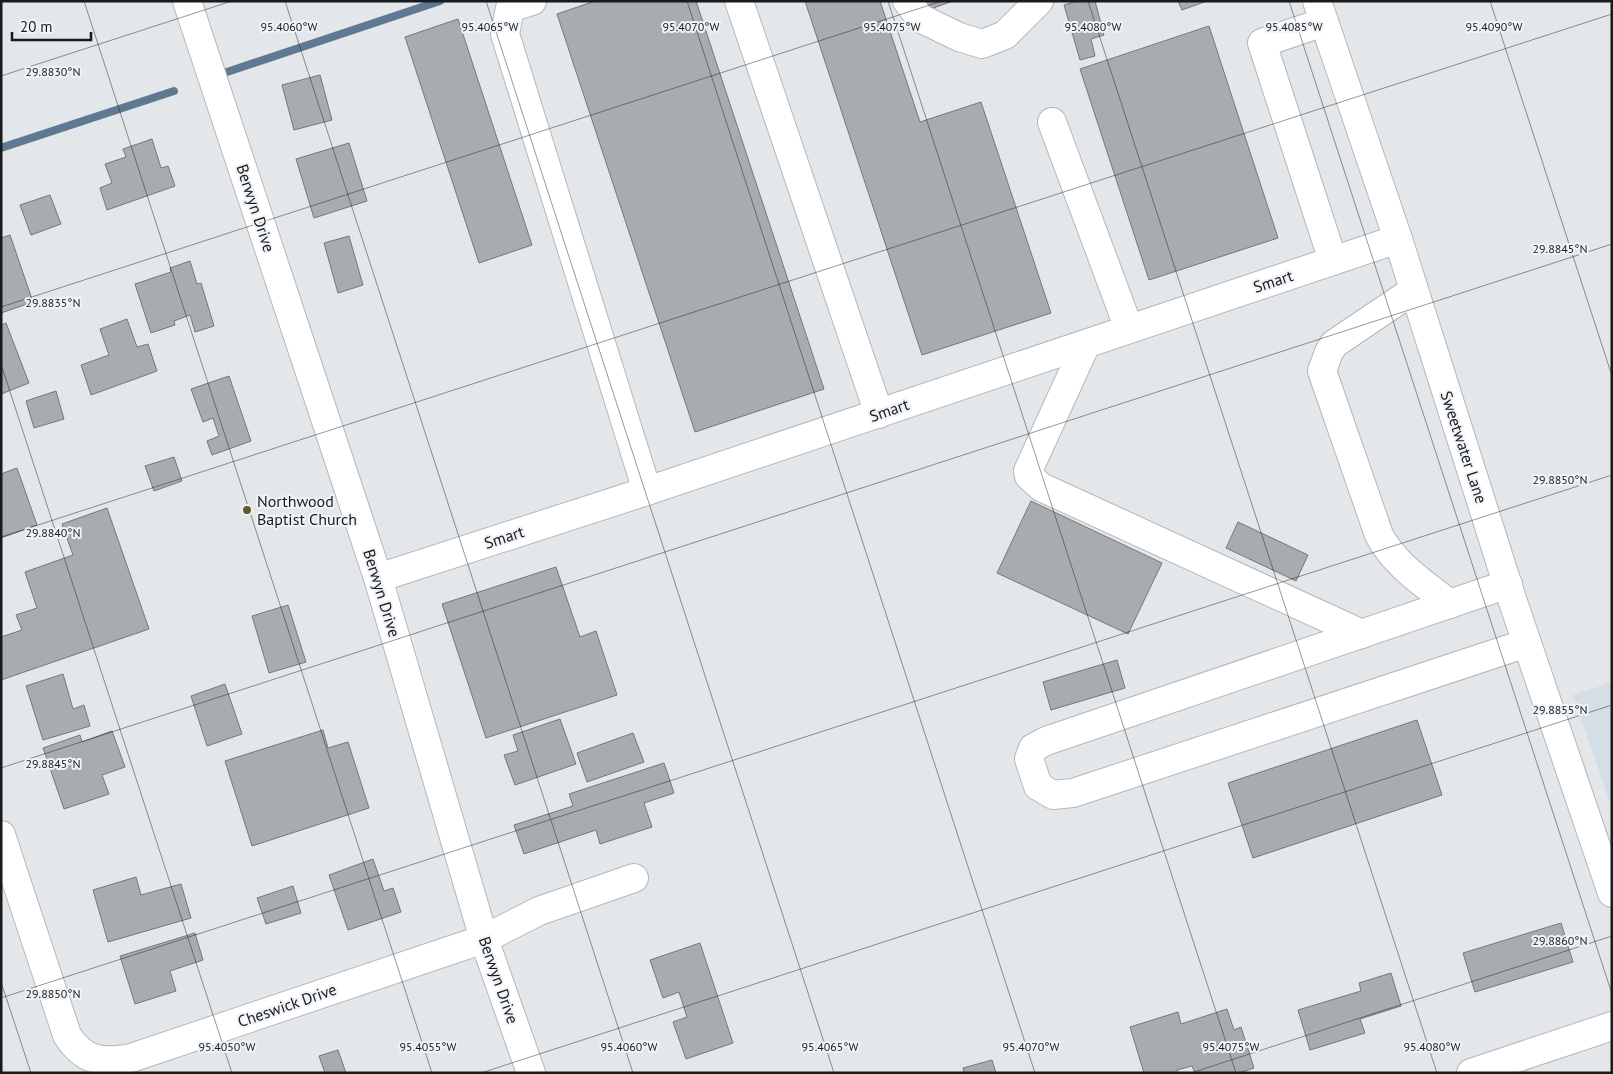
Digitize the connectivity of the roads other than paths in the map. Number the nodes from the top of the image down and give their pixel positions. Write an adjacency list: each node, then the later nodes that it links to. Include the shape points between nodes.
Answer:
1 (187, 1): 15 (street, Berwyn Drive)
2 (532, 1): 14 (street, via 510,8 504,34)
3 (739, 1): 13 (street)
4 (906, 1): 5 (street, via 920,18 982,44 1005,35)
5 (1039, 1)
6 (1320, 12): 8 (street, Sweetwater Lane); 9 (street, via 1262,43)
7 (1052, 122): 11 (street)
8 (1398, 239): 9 (street, Smart); 10 (street, Sweetwater Lane)
9 (1333, 261): 11 (street, Smart)
10 (1414, 290): 16 (street, Sweetwater Lane); 17 (street, via 1334,344 1322,371 1383,542 1400,565)
11 (1129, 329): 12 (street, Smart)
12 (1086, 344): 13 (street, Smart); 18 (street, via 1028,470 1032,480 1041,487)
13 (878, 414): 14 (street, Smart)
14 (647, 490): 15 (street, Smart)
15 (378, 578): 24 (street, Berwyn Drive)
16 (1508, 584): 17 (street); 19 (street, Sweetwater Lane)
17 (1450, 604): 18 (street)
18 (1362, 634): 19 (street, via 1046,741 1033,748 1029,759 1038,786 1053,795 1072,793)
19 (1527, 642): 21 (street, Sweetwater Lane)
20 (1, 835): 24 (street, Cheswick Drive, via 67,1035 80,1052 100,1060 131,1058)
21 (1607, 860): 23 (street, Sweetwater Lane)
22 (634, 878): 24 (street, Cheswick Drive, via 539,911)
23 (1612, 893)
24 (484, 939): 26 (street, Berwyn Drive)
25 (1612, 1026): 27 (street)
26 (531, 1073)
27 (1471, 1073)

